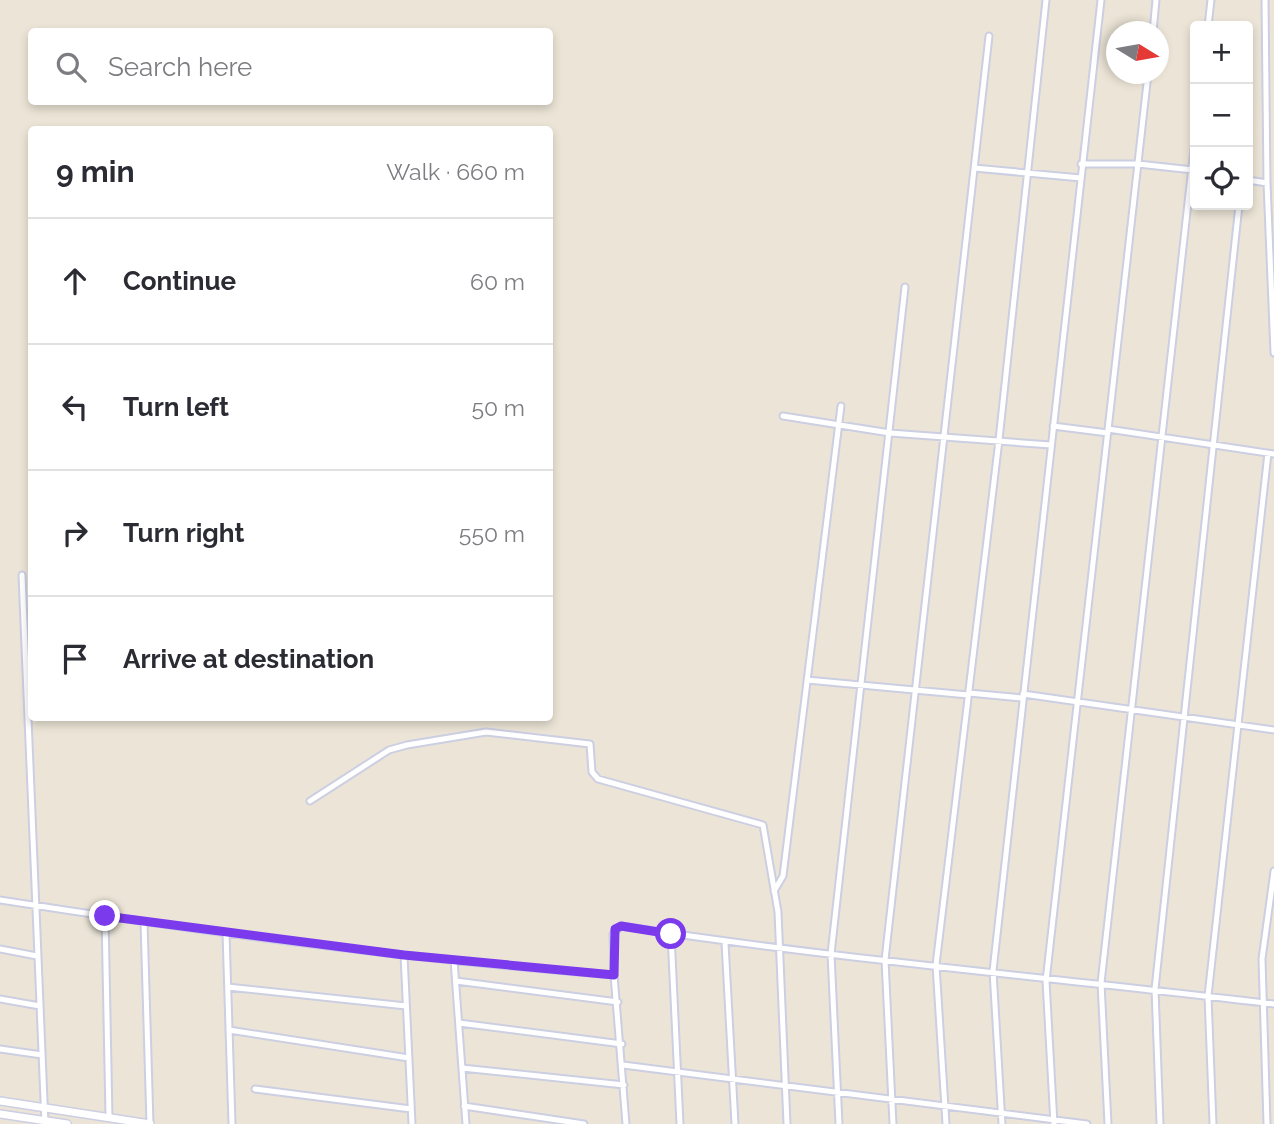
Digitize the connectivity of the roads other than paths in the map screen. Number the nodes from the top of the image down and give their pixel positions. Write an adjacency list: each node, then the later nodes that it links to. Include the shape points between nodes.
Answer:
1 (1046, 0): 18 (street)
2 (1101, 0): 13 (street)
3 (1156, 0): 6 (street)
4 (1211, 0): 7 (street)
5 (1265, 0): 10 (street)
6 (1154, 21)
7 (1209, 21)
8 (989, 36): 15 (street)
9 (1274, 59): 10 (street)
10 (1265, 60): 12 (street)
11 (1147, 84): 14 (street)
12 (1271, 113): 17 (street)
13 (1081, 164): 14 (street); 19 (street)
14 (1138, 164): 16 (street); 33 (street)
15 (974, 168): 18 (street); 35 (street)
16 (1190, 170)
17 (1271, 171): 21 (street)
18 (1027, 173): 19 (street); 37 (street)
19 (1081, 178): 32 (street)
20 (1253, 181): 21 (street)
21 (1267, 183): 24 (street)
22 (1190, 202): 36 (street)
23 (1238, 210): 39 (street)
24 (1272, 229): 25 (street)
25 (1273, 284): 27 (street)
26 (905, 287): 34 (street)
27 (1274, 328): 28 (street)
28 (1274, 353)
29 (841, 406): 31 (street)
30 (783, 416): 31 (street)
31 (839, 426): 34 (street); 42 (street)
32 (1053, 426): 33 (street); 38 (street)
33 (1108, 431): 36 (street); 47 (street)
34 (890, 433): 35 (street); 43 (street)
35 (943, 436): 37 (street); 44 (street)
36 (1161, 438): 39 (street); 48 (street)
37 (999, 440): 38 (street); 45 (street)
38 (1051, 445): 46 (street)
39 (1215, 446): 40 (street); 49 (street)
40 (1271, 454): 50 (street)
41 (22, 575): 56 (street)
42 (807, 680): 43 (street); 54 (street, via 783,876)
43 (860, 684): 44 (street); 64 (street)
44 (915, 691): 45 (street); 68 (street)
45 (968, 694): 46 (street); 69 (street)
46 (1023, 696): 47 (street); 70 (street)
47 (1077, 700): 48 (street); 73 (street)
48 (1130, 708): 49 (street); 74 (street)
49 (1185, 717): 50 (street); 76 (street)
50 (1239, 725): 51 (street); 77 (street)
51 (1274, 730)
52 (310, 801): 54 (street, via 389,750 407,745 486,732 590,744 592,772 598,779 763,825)
53 (1274, 871): 80 (street, via 1262,958)
54 (775, 891): 62 (street)
55 (0, 901): 56 (street)
56 (34, 906): 57 (street); 66 (street)
57 (105, 916): 58 (street); 106 (street)
58 (144, 922): 59 (street); 110 (street)
59 (226, 933): 65 (street); 75 (street)
60 (671, 934): 61 (street); 71 (street, via 621,926 615,929); 92 (street)
61 (725, 943): 62 (street); 93 (street)
62 (779, 947): 64 (street); 95 (street)
63 (0, 949): 66 (street)
64 (831, 954): 68 (street); 97 (street)
65 (404, 955): 67 (street); 83 (street)
66 (37, 956): 82 (street)
67 (454, 960): 71 (street); 72 (street)
68 (886, 960): 69 (street); 99 (street)
69 (936, 965): 70 (street); 101 (street)
70 (993, 971): 73 (street); 105 (street)
71 (614, 975): 79 (street)
72 (456, 981): 79 (street); 84 (street)
73 (1046, 981): 74 (street); 108 (street)
74 (1101, 983): 76 (street); 124 (street)
75 (228, 987): 83 (street); 85 (street)
76 (1155, 989): 77 (street); 125 (street)
77 (1208, 996): 80 (street); 126 (street)
78 (0, 999): 82 (street)
79 (618, 1002): 86 (street)
80 (1264, 1003): 81 (street); 127 (street)
81 (1274, 1004)
82 (40, 1006): 88 (street)
83 (406, 1006): 89 (street)
84 (459, 1023): 86 (street); 91 (street)
85 (229, 1030): 89 (street); 111 (street)
86 (622, 1044): 90 (street)
87 (0, 1049): 88 (street)
88 (42, 1055): 102 (street)
89 (409, 1058): 103 (street)
90 (623, 1065): 92 (street); 94 (street)
91 (462, 1068): 94 (street); 100 (street)
92 (677, 1072): 93 (street); 116 (street)
93 (732, 1080): 95 (street); 117 (street)
94 (624, 1085): 115 (street)
95 (784, 1087): 97 (street); 118 (street)
96 (255, 1088): 103 (street)
97 (836, 1094): 99 (street); 119 (street)
98 (0, 1101): 102 (main road)
99 (892, 1101): 101 (street); 120 (street)
100 (464, 1106): 113 (street); 114 (street)
101 (945, 1107): 105 (street); 121 (street)
102 (45, 1108): 106 (main road); 107 (street)
103 (411, 1110): 112 (street)
104 (0, 1114): 107 (main road)
105 (1001, 1114): 108 (street); 122 (street)
106 (110, 1117): 110 (main road)
107 (45, 1122): 109 (main road)
108 (1054, 1122): 123 (street)
109 (67, 1124)
110 (150, 1124)
111 (232, 1124)
112 (412, 1124)
113 (466, 1124)
114 (584, 1124)
115 (626, 1124)
116 (680, 1124)
117 (735, 1124)
118 (787, 1124)
119 (839, 1124)
120 (893, 1124)
121 (946, 1124)
122 (1002, 1124)
123 (1087, 1124)
124 (1108, 1124)
125 (1160, 1124)
126 (1213, 1124)
127 (1267, 1124)

